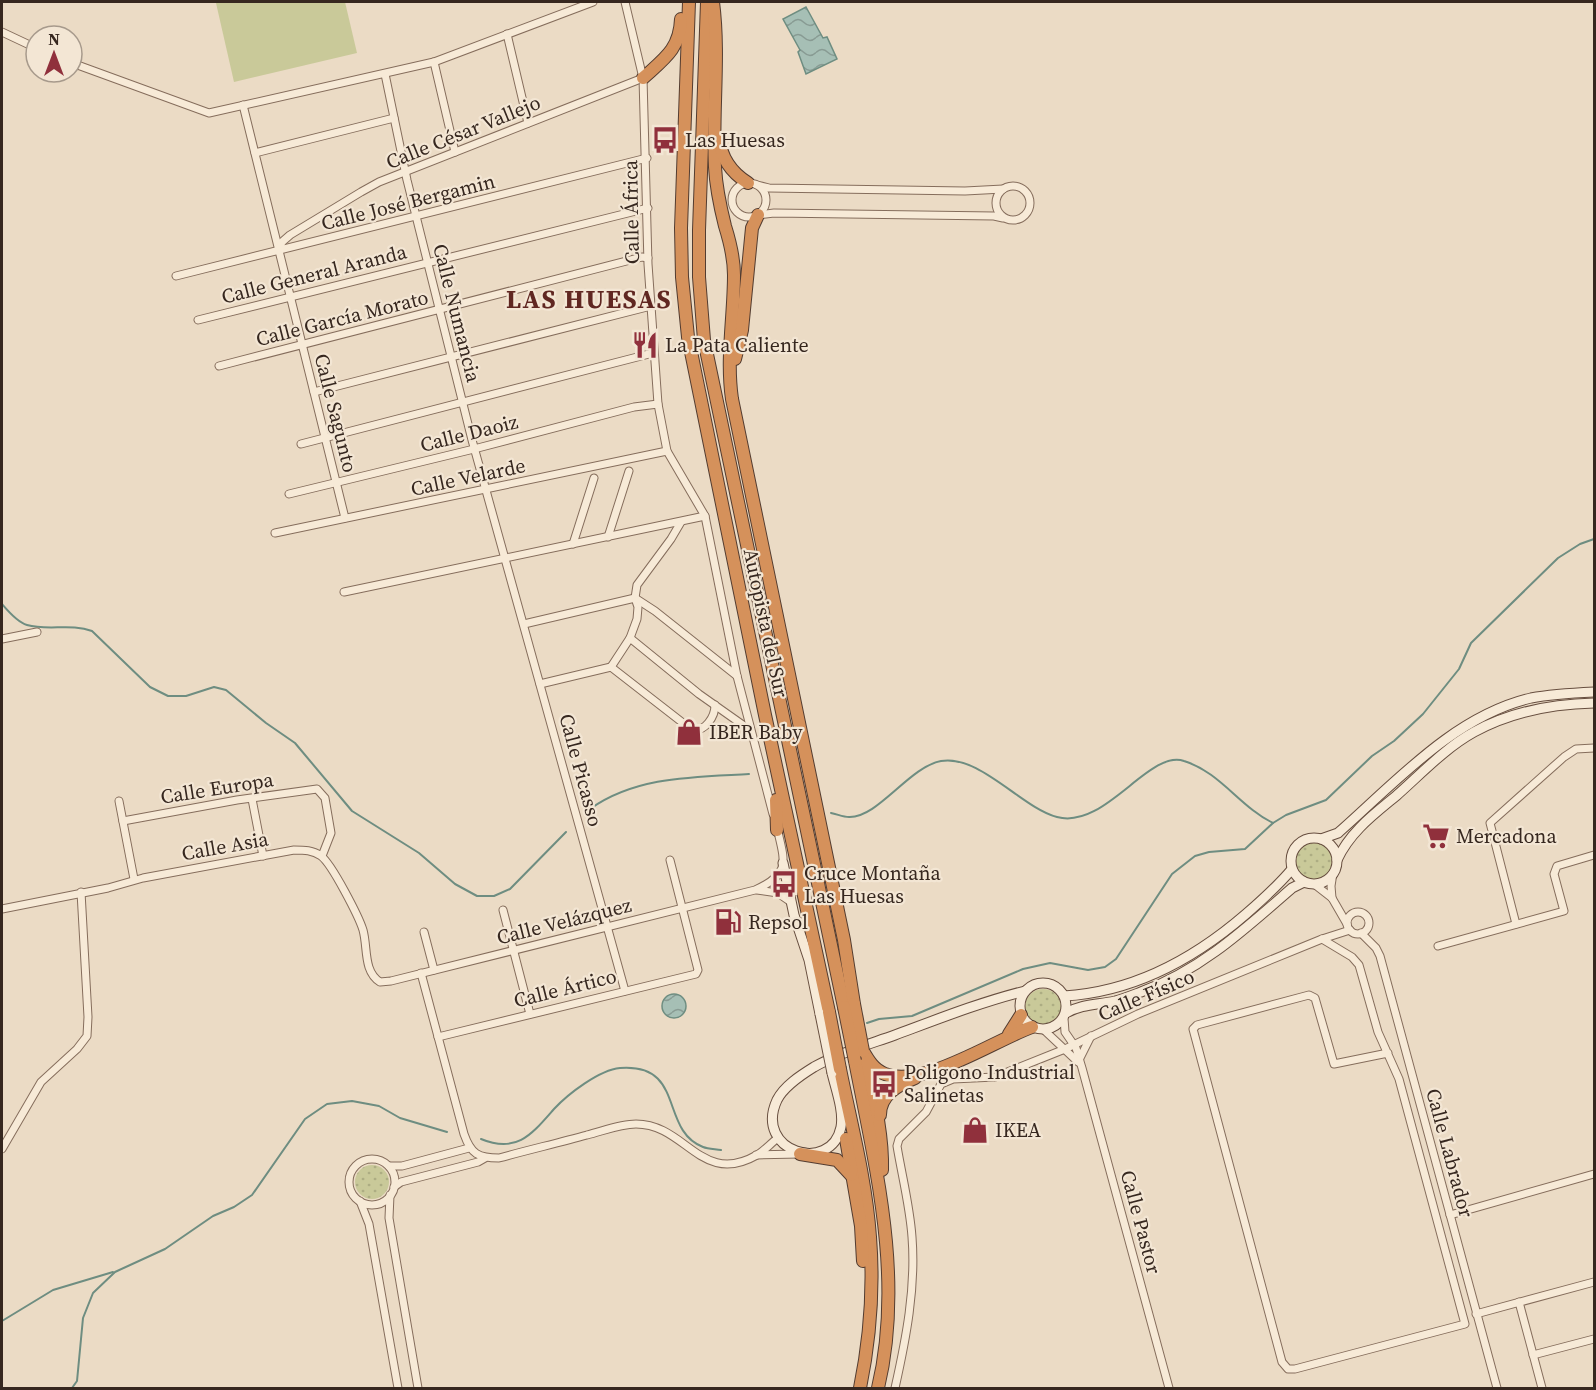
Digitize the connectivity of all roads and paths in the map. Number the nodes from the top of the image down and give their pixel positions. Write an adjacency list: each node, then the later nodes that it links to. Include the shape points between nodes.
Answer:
1 (593, 2): 8 (street)
2 (625, 2): 13 (street, Calle África)
3 (681, 2): 13 (highway, via 681,30 674,48)
4 (689, 2): 76 (highway, Autopista del Sur, via 681,228 688,337)
5 (707, 2): 121 (highway, Autopista del Sur, via 699,230 704,340)
6 (713, 2): 14 (highway)
7 (2, 32): 9 (street)
8 (507, 34): 10 (street); 17 (street)
9 (24, 42)
10 (434, 62): 12 (street); 18 (street)
11 (84, 67): 15 (street, via 209,113)
12 (386, 74): 15 (street); 16 (street, Calle Numancia)
13 (643, 78): 17 (street, Calle César Vallejo); 20 (street, Calle África)
14 (714, 102): 22 (highway, via 719,144 727,163); 45 (highway, via 717,191 734,274 729,374)
15 (243, 105): 19 (street, Calle Sagunto)
16 (394, 118): 19 (street); 21 (street, Calle Numancia)
17 (528, 123): 18 (street, Calle César Vallejo)
18 (455, 152): 21 (street, Calle César Vallejo)
19 (255, 153): 28 (street, Calle Sagunto)
20 (647, 158): 24 (street, Calle África); 26 (street, Calle José Bergamin)
21 (405, 172): 26 (street, Calle Numancia); 29 (street, Calle César Vallejo, via 361,192)
22 (752, 184): 23 (street, via 769,188); 25 (street, via 766,197 765,207); 25 (street, via 738,187 731,202 741,216)
23 (1003, 189): 27 (street, via 995,203); 27 (street, via 1014,186 1025,191 1030,207 1019,219)
24 (648, 208): 33 (street, Calle África); 34 (street, Calle General Aranda)
25 (758, 215): 27 (street); 45 (highway, via 752,228)
26 (416, 217): 31 (street, Calle José Bergamin); 34 (street, Calle Numancia)
27 (1003, 218)
28 (273, 229): 30 (street); 32 (street, Calle Sagunto)
29 (301, 229): 30 (street, Calle César Vallejo); 31 (street, via 298,240)
30 (290, 235): 32 (street, Calle César Vallejo)
31 (302, 245): 32 (street, Calle José Bergamin)
32 (279, 251): 35 (street, Calle José Bergamin); 36 (street, Calle Sagunto)
33 (648, 258): 37 (street, Calle África); 38 (street, Calle García Morato)
34 (428, 264): 36 (street, Calle General Aranda); 38 (street, Calle Numancia)
35 (176, 276)
36 (289, 297): 39 (street, Calle General Aranda); 40 (street, Calle Sagunto)
37 (651, 306): 41 (street); 42 (street, Calle África)
38 (440, 310): 40 (street, Calle García Morato); 41 (street, Calle Numancia)
39 (198, 320)
40 (302, 345): 43 (street, Calle García Morato); 44 (street, Calle Sagunto)
41 (451, 356): 44 (street); 46 (street, Calle Numancia)
42 (654, 356): 46 (street, via 649,354); 47 (street, Calle África)
43 (219, 366)
44 (314, 392): 48 (street, Calle Sagunto)
45 (732, 399): 121 (highway, via 844,940)
46 (462, 402): 48 (street); 50 (street, Calle Numancia)
47 (658, 404): 50 (street, Calle Daoiz, via 634,406); 51 (street, Calle África)
48 (325, 438): 49 (street); 54 (street, Calle Sagunto)
49 (301, 444)
50 (474, 449): 54 (street, Calle Daoiz); 55 (street, Calle Numancia)
51 (667, 451): 55 (street, Calle Velarde); 57 (street, Calle África)
52 (630, 471): 61 (street)
53 (594, 478): 62 (street)
54 (336, 483): 56 (street, Calle Daoiz); 58 (street, Calle Sagunto)
55 (485, 490): 58 (street, Calle Velarde); 63 (street, Calle Numancia)
56 (289, 494)
57 (705, 516): 59 (street); 71 (street, Calle África)
58 (345, 518): 60 (street, Calle Velarde)
59 (681, 522): 61 (street); 65 (street, via 637,585)
60 (275, 533)
61 (608, 537): 62 (street)
62 (573, 544): 63 (street)
63 (505, 559): 64 (street); 66 (street, Calle Picasso)
64 (344, 592)
65 (635, 598): 66 (street); 68 (street, via 637,619); 71 (street)
66 (524, 624): 72 (street, Calle Picasso)
67 (37, 632): 69 (street)
68 (630, 638): 70 (street); 75 (street)
69 (2, 639)
70 (611, 667): 72 (street); 78 (street, via 692,730 698,731)
71 (737, 676): 79 (street, Calle África)
72 (540, 684): 107 (street, Calle Picasso)
73 (1594, 692): 86 (street, via 1531,698 1467,724 1338,833)
74 (1594, 703): 91 (street, via 1537,708 1474,732 1361,826 1344,843)
75 (715, 705): 77 (street); 78 (street)
76 (765, 715): 82 (highway); 123 (highway, Autopista del Sur)
77 (730, 716): 78 (street); 79 (street)
78 (712, 718)
79 (750, 730): 85 (street, Calle África)
80 (1594, 748): 106 (street, via 1576,749 1564,757 1490,823)
81 (252, 799): 84 (street, Calle Europa); 88 (street); 89 (street, Calle Europa, via 317,789 325,798 331,834)
82 (776, 800): 85 (highway); 114 (highway)
83 (119, 801): 84 (street)
84 (123, 821): 95 (street)
85 (777, 830): 92 (street, Calle África)
86 (1321, 839): 91 (street, via 1335,851); 93 (street, via 1306,839 1294,847)
87 (1594, 855): 106 (street, via 1557,866 1554,874 1564,911)
88 (263, 856): 89 (street, Calle Asia, via 304,850); 95 (street, Calle Asia)
89 (322, 856): 116 (street, Calle Velázquez, via 359,920 370,973 380,982)
90 (670, 860): 102 (street)
91 (1337, 860): 94 (street)
92 (783, 863): 97 (street, Calle Velázquez, via 772,883); 100 (street)
93 (1292, 869): 96 (street); 119 (street, via 1224,933 1171,967 1110,990)
94 (1334, 873): 96 (street, via 1323,882); 99 (street)
95 (134, 879): 98 (street, Calle Asia)
96 (1309, 883): 99 (street); 125 (street, via 1292,888 1224,947 1176,977 1115,1001 1077,1006)
97 (755, 890): 100 (street, Calle Velázquez, via 778,893); 102 (street, Calle Velázquez)
98 (81, 892): 103 (street, Calle Asia); 141 (street, via 87,1036 41,1082)
99 (1332, 898): 101 (street)
100 (791, 903): 114 (street)
101 (1337, 907): 105 (street); 108 (street)
102 (682, 908): 107 (street, Calle Velázquez); 117 (street, Calle Ártico, via 696,974)
103 (2, 909)
104 (503, 910): 113 (street)
105 (1354, 912): 108 (street, via 1349,917); 110 (street, via 1362,912 1369,920)
106 (1516, 924): 112 (street)
107 (608, 927): 113 (street, Calle Velázquez); 117 (street, Calle Picasso)
108 (1349, 927): 110 (street); 111 (street, Calle Físico)
109 (424, 932): 115 (street)
110 (1361, 933): 152 (street, Calle Labrador, via 1380,956)
111 (1322, 939): 128 (street, Calle Físico); 132 (street, via 1359,965)
112 (1438, 946)
113 (514, 950): 115 (street, Calle Velázquez); 124 (street)
114 (809, 960): 123 (street)
115 (434, 970): 116 (street, Calle Velázquez)
116 (421, 973): 129 (street)
117 (625, 991): 124 (street, Calle Ártico)
118 (1025, 991): 119 (street, via 1046,983 1060,989); 120 (street); 122 (street)
119 (1064, 996): 125 (street)
120 (991, 999): 122 (street, via 1006,1000); 139 (street, via 816,1066 777,1100 774,1128)
121 (849, 1006): 133 (highway, Autopista del Sur, bridge)
122 (1021, 1011): 126 (street); 127 (highway)
123 (824, 1013): 135 (highway, Autopista del Sur, bridge)
124 (530, 1014): 129 (street, Calle Ártico)
125 (1065, 1015): 126 (street, via 1055,1026); 130 (street, Calle Pastor, via 1065,1032)
126 (1038, 1028): 127 (highway); 131 (street, Calle Pastor)
127 (1008, 1035): 136 (highway, via 969,1057)
128 (1091, 1036): 130 (street, Calle Físico); 134 (street)
129 (439, 1039): 140 (street)
130 (1074, 1045): 131 (street, Calle Físico); 134 (street, Calle Pastor)
131 (1065, 1049): 134 (street, Calle Pastor); 165 (street, Calle Físico, via 995,1077 941,1084 926,1112 899,1139 912,1238 912,1285)
132 (1388, 1053): 132 (street, via 1334,1064 1315,998 1309,995 1197,1024 1193,1029 1282,1362 1288,1369 1465,1324 1399,1079)
133 (861, 1055): 136 (highway, via 885,1074 897,1077); 138 (highway); 149 (highway, Autopista del Sur)
134 (1079, 1062): 166 (street, Calle Pastor)
135 (836, 1071): 137 (street); 159 (highway, Autopista del Sur, via 864,1191 870,1238)
136 (926, 1072): 138 (highway, via 885,1097 880,1110)
137 (841, 1115): 142 (street, via 839,1132 829,1146); 147 (highway)
138 (880, 1131): 149 (highway)
139 (778, 1138): 142 (street); 143 (street)
140 (469, 1148): 144 (street); 145 (street)
141 (2, 1149)
142 (800, 1154): 143 (street); 147 (highway, via 837,1160 850,1173)
143 (756, 1155): 144 (street, via 718,1164 658,1128 634,1124 499,1158)
144 (485, 1158): 148 (street, via 401,1182)
145 (389, 1166): 148 (street, via 393,1173); 150 (street, via 374,1159 353,1169 349,1184)
146 (1594, 1174): 152 (street)
147 (854, 1184): 159 (highway, via 861,1226)
148 (392, 1191): 151 (street); 153 (street)
149 (881, 1192): 164 (highway, Autopista del Sur, via 888,1298)
150 (360, 1201): 151 (street); 154 (street)
151 (376, 1204): 153 (street); 154 (street)
152 (1450, 1215): 157 (street, Calle Labrador)
153 (389, 1218): 162 (street)
154 (369, 1224): 161 (street)
155 (1594, 1282): 156 (street)
156 (1519, 1302): 157 (street); 160 (street)
157 (1476, 1314): 167 (street, Calle Labrador)
158 (1594, 1339): 160 (street)
159 (867, 1352): 163 (highway, Autopista del Sur)
160 (1533, 1355): 168 (street)
161 (398, 1389)
162 (418, 1389)
163 (860, 1389)
164 (878, 1389)
165 (896, 1389)
166 (1169, 1389)
167 (1497, 1389)
168 (1542, 1389)

